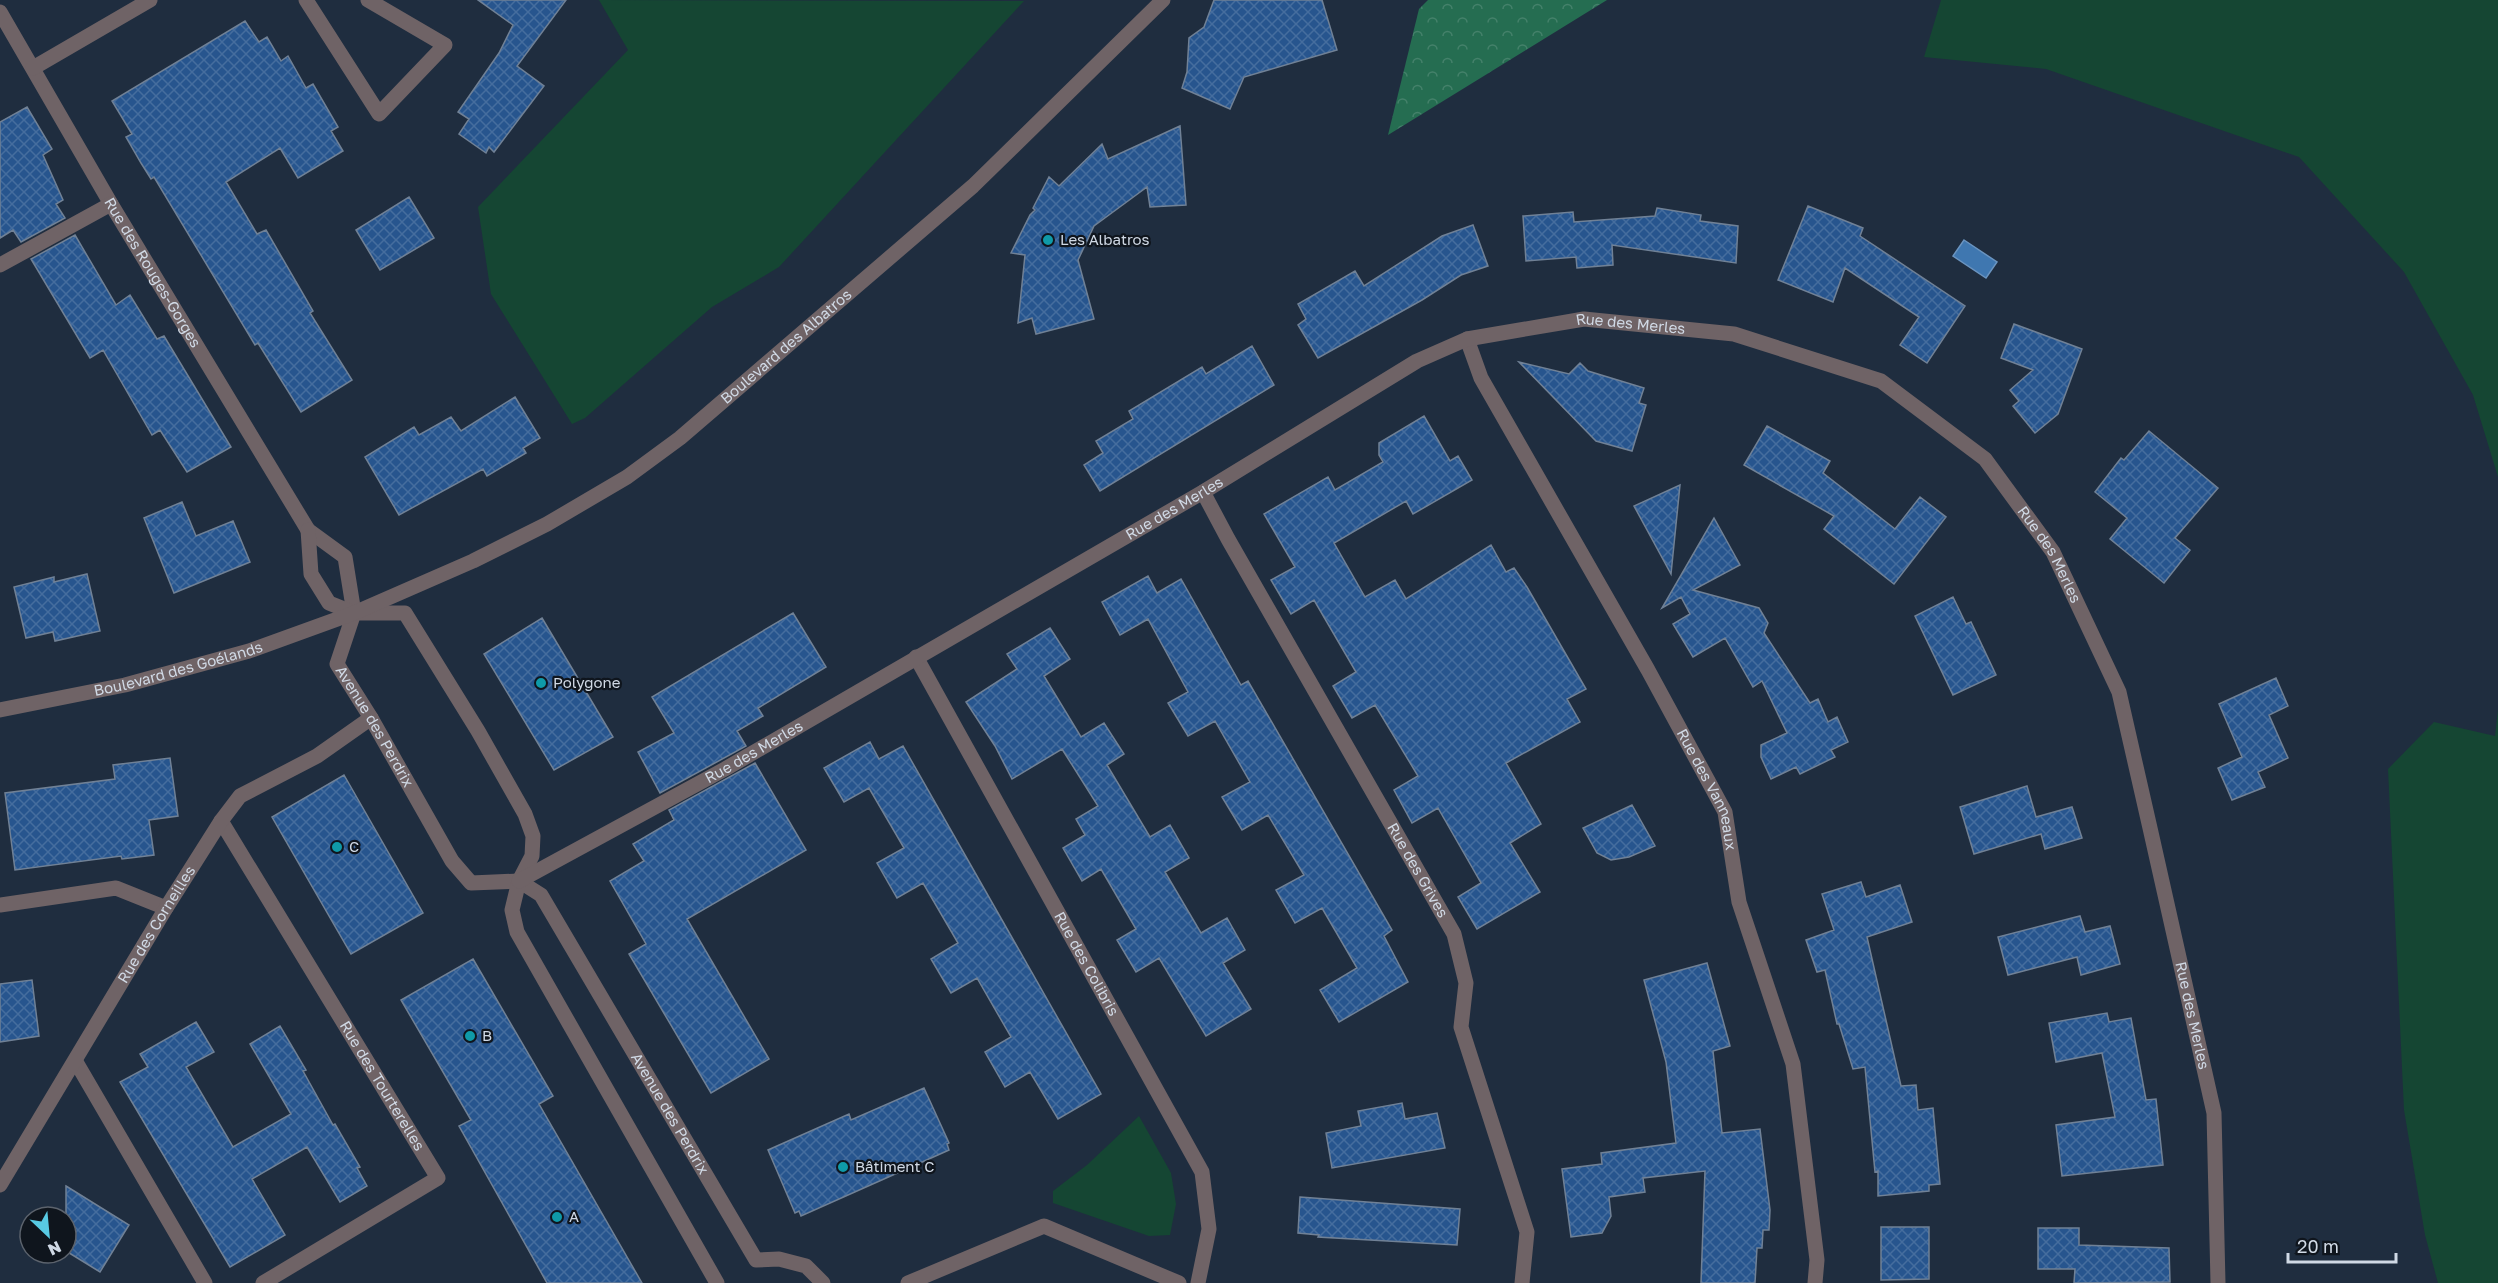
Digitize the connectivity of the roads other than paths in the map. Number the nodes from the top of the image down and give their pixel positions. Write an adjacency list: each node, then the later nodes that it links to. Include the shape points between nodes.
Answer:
1 (150, 0): 6 (street)
2 (306, 0): 3 (street, via 379,114 445,45)
3 (368, 0)
4 (1163, 0): 12 (street, Boulevard des Albatros, via 973,186 680,438 627,477 547,524)
5 (0, 12): 6 (street, Rue des Rouges-Gorges)
6 (33, 68): 7 (street, Rue des Rouges-Gorges)
7 (111, 204): 8 (street); 11 (street, Rue des Rouges-Gorges)
8 (0, 265)
9 (1467, 339): 10 (street, Rue des Merles, via 1417,362); 30 (street, Rue des Vanneaux, via 1481,378 1725,812 1739,902 1793,1064 1817,1260); 31 (street, Rue des Merles, via 1584,319 1734,334 1881,381 1985,459 2053,552 2119,692 2214,1113)
10 (1203, 492): 13 (street, Rue des Merles); 29 (street, Rue des Grives, via 1454,934 1466,983 1461,1027 1527,1232)
11 (308, 530): 12 (street, Rue des Rouges-Gorges, via 345,557); 12 (street, Rue des Rouges-Gorges, via 311,574 329,603)
12 (354, 613): 14 (street, Boulevard des Goélands, via 249,651 125,685); 15 (street, Avenue des Perdrix, via 337,664); 17 (street, via 405,613 525,814 533,836 532,856)
13 (916, 657): 17 (street, Rue des Merles, via 725,769); 28 (street, Rue des Colibris, via 1202,1172 1209,1229)
14 (0, 710)
15 (371, 718): 16 (street, Rue des Corneilles, via 317,756 240,796); 17 (street, Avenue des Perdrix, via 452,861 471,883)
16 (221, 821): 19 (street, Rue des Corneilles); 23 (street, Rue des Tourterelles, via 438,1178)
17 (519, 881): 24 (street, via 512,910 517,932); 25 (street, Avenue des Perdrix, via 541,895 552,910 756,1260 779,1259 806,1266)
18 (0, 905): 19 (street, via 116,888)
19 (166, 908): 20 (street, Rue des Corneilles)
20 (76, 1062): 21 (street, Rue des Corneilles); 22 (street)
21 (0, 1185)
22 (205, 1283)
23 (263, 1283)
24 (717, 1283)
25 (823, 1283)
26 (908, 1283): 27 (street, via 1044,1226)
27 (1179, 1283)
28 (1198, 1283)
29 (1522, 1283)
30 (1815, 1283)
31 (2218, 1283)

